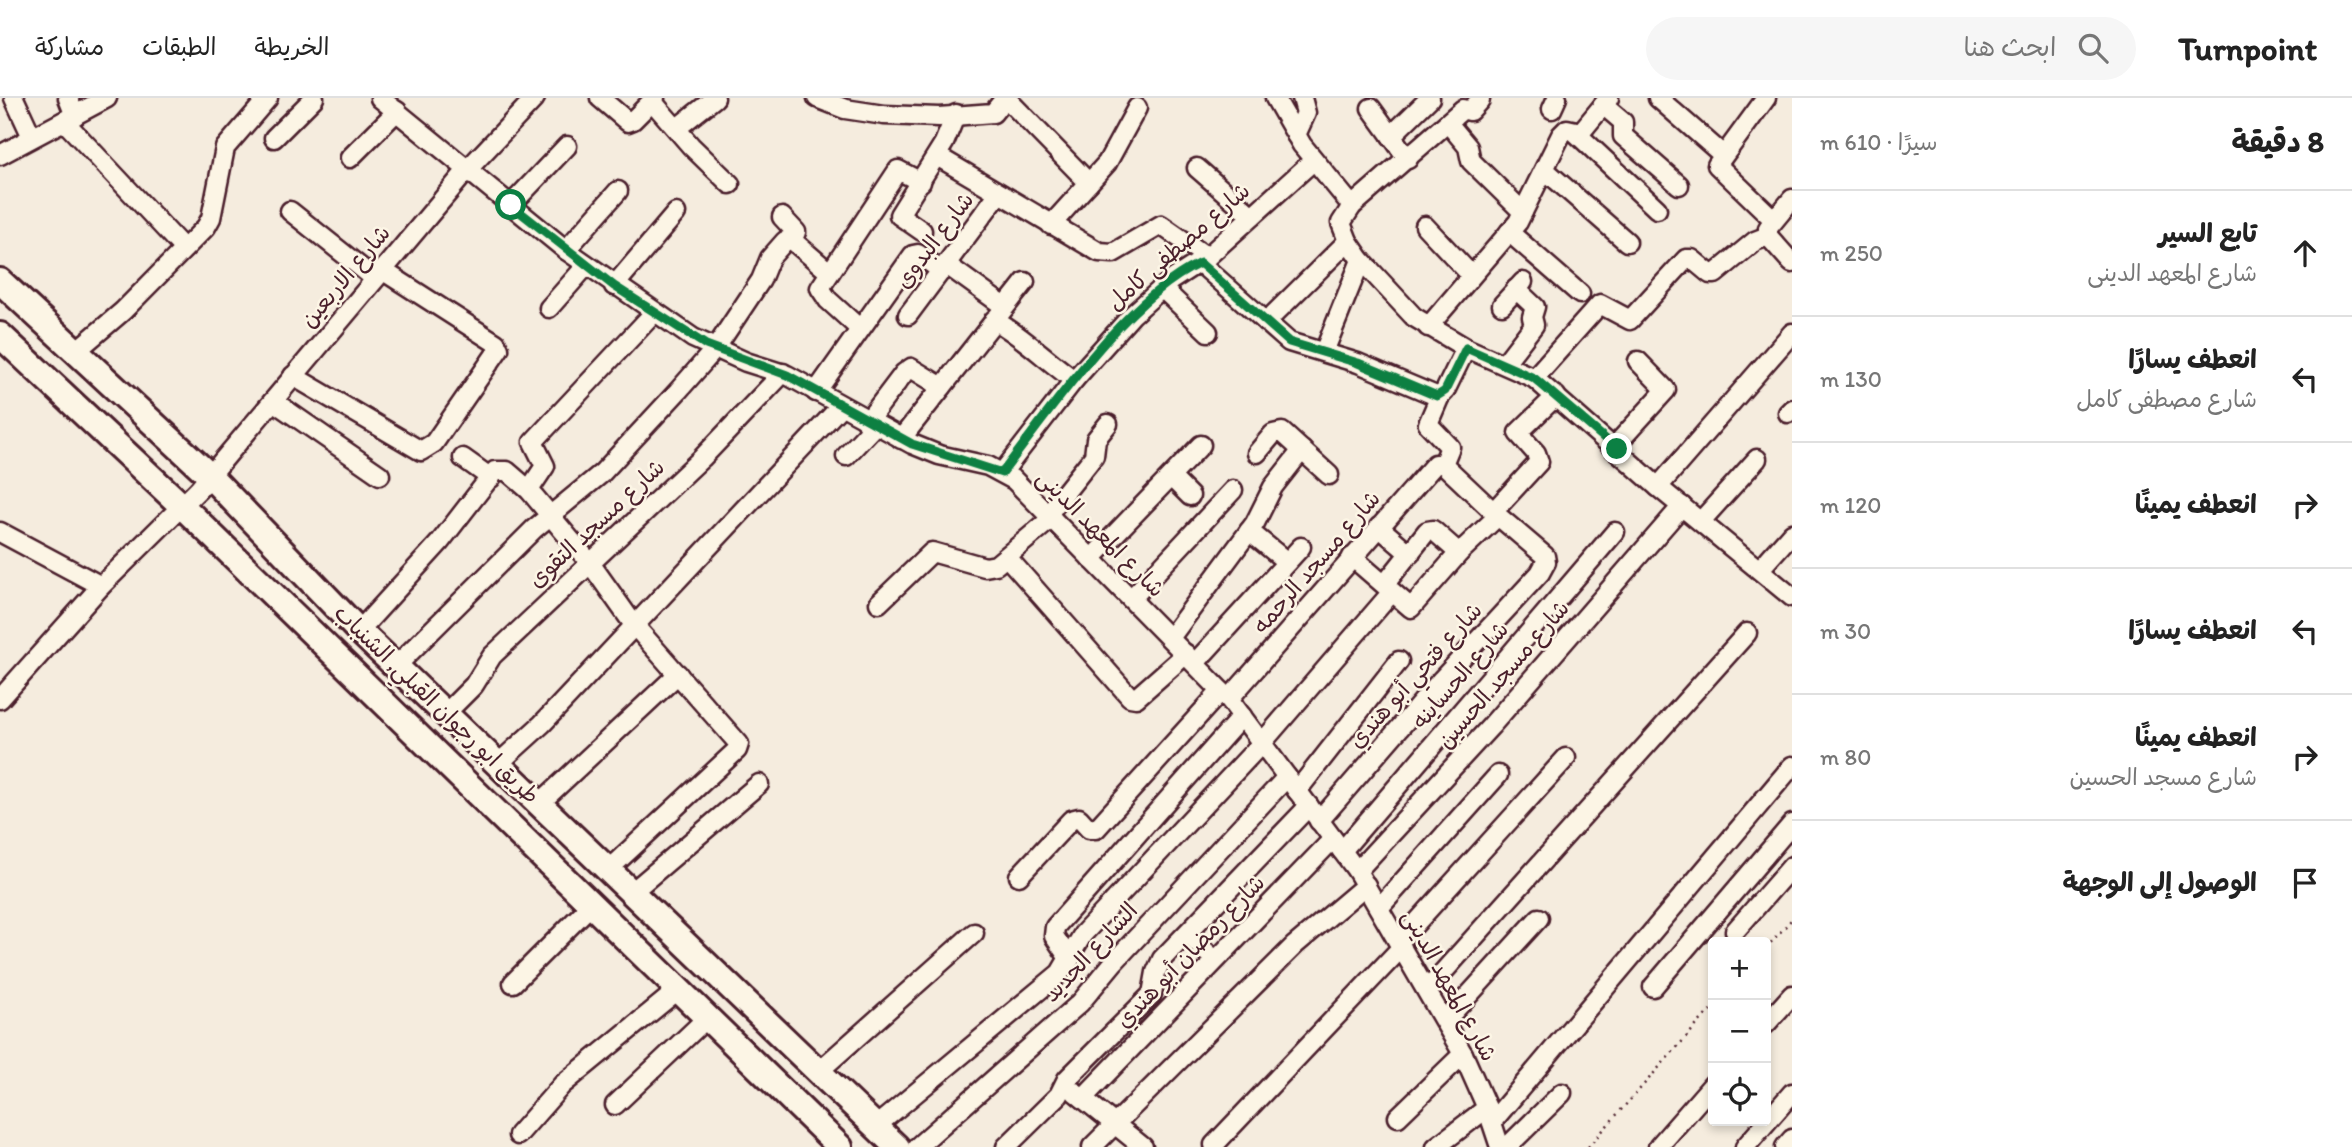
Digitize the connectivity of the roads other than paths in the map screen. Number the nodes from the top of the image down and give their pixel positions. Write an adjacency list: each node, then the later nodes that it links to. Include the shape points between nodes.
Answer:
1 (14, 98): 31 (street)
2 (68, 98): 25 (street)
3 (107, 98): 25 (street)
4 (268, 98): 66 (street, via 225,148 211,218)
5 (314, 98): 32 (street)
6 (380, 98): 23 (street, شارع المعهد الدينى)
7 (535, 98): 41 (street, شارع الاربعين)
8 (600, 98): 17 (street, via 628,122)
9 (715, 98): 27 (street)
10 (817, 98): 20 (street)
11 (1005, 98): 24 (street, via 993,113); 44 (street)
12 (1275, 98): 29 (street)
13 (1303, 98): 29 (street, via 1306,113)
14 (1430, 98): 30 (street)
15 (1658, 98): 35 (street)
16 (1766, 98): 35 (street)
17 (654, 99): 27 (street)
18 (1480, 100): 26 (street)
19 (1606, 101): 28 (street); 46 (street, via 1623,122 1623,136)
20 (847, 104): 24 (street, via 898,116)
21 (1137, 108): 44 (street, via 1115,150)
22 (1371, 108): 30 (street)
23 (397, 111): 37 (street); 41 (street, شارع المعهد الدينى)
24 (956, 114): 36 (street)
25 (69, 119): 31 (street); 66 (street)
26 (1448, 123): 38 (street); 54 (street, via 1468,146 1471,161)
27 (677, 128): 45 (street)
28 (1576, 133): 42 (street, via 1564,131); 52 (street)
29 (1296, 135): 39 (street)
30 (1391, 136): 38 (street)
31 (32, 137): 34 (street)
32 (274, 138)
33 (567, 146): 50 (street)
34 (0, 155)
35 (1723, 155): 60 (street, via 1718,168)
36 (937, 156): 43 (street); 48 (street)
37 (350, 159)
38 (1408, 159): 51 (street)
39 (1313, 161): 51 (street); 56 (street, شارع مصطفى كامل)
40 (1197, 168): 56 (street)
41 (468, 169): 50 (street, شارع المعهد الدينى); 74 (street, شارع الاربعين)
42 (1545, 170): 54 (street); 65 (street)
43 (921, 181): 61 (street, via 899,216); 73 (street, via 898,170)
44 (1089, 183): 58 (street)
45 (730, 184)
46 (1679, 185)
47 (618, 191): 67 (street)
48 (999, 193): 58 (street); 72 (street, شارع البدوى)
49 (1792, 199): 60 (street)
50 (511, 205): 67 (street, شارع المعهد الدينى)
51 (1352, 206): 64 (street, via 1341,223)
52 (1657, 209)
53 (290, 211): 74 (street)
54 (1523, 212): 62 (street)
55 (676, 213): 78 (street)
56 (1252, 216): 68 (street, شارع مصطفى كامل)
57 (782, 217): 63 (street, via 796,232)
58 (1051, 225): 68 (street, via 1106,254 1161,225)
59 (1425, 226): 75 (street)
60 (1771, 228): 70 (street); 100 (street, via 1715,274 1686,259 1630,320 1600,304)
61 (922, 231)
62 (1509, 232): 75 (street); 80 (street)
63 (792, 240): 73 (street); 93 (street, via 785,241 770,258 761,280)
64 (1348, 241): 69 (street); 86 (street)
65 (1627, 242)
66 (184, 249): 94 (street)
67 (566, 250): 71 (street, شارع المعهد الدينى)
68 (1203, 260): 79 (street, شارع مصطفى كامل); 86 (street)
69 (1361, 260): 87 (street, via 1402,306); 95 (street)
70 (1792, 263)
71 (587, 265): 78 (street, شارع المعهد الدينى); 82 (street)
72 (944, 268): 84 (street); 85 (street, شارع البدوى); 88 (street, via 912,255)
73 (829, 272): 88 (street, via 822,293)
74 (378, 274): 99 (street, شارع الاربعين); 99 (street, via 496,343 499,349 434,443 421,451)
75 (1471, 275): 87 (street)
76 (0, 281): 94 (street, طريق ابو رجوان القبلي, الشنباب)
77 (1026, 282): 84 (street)
78 (614, 286): 83 (street, شارع المعهد الدينى)
79 (1162, 288): 89 (street); 101 (street, شارع مصطفى كامل)
80 (1580, 294)
81 (1502, 305): 97 (street, via 1519,285 1535,307 1534,325)
82 (549, 308)
83 (654, 313): 93 (street, شارع المعهد الدينى); 126 (street, via 536,439 534,449 545,466)
84 (1000, 314): 101 (street, via 1034,351); 102 (street)
85 (908, 315)
86 (1266, 322): 95 (street, via 1289,342)
87 (1428, 327): 92 (street)
88 (860, 328): 103 (street)
89 (1208, 332)
90 (1792, 332): 124 (street)
91 (0, 335): 127 (street, طريق ابو رجوان القبلي, الشنباب)
92 (1466, 348): 97 (street); 104 (street)
93 (715, 349): 98 (street, شارع المعهد الدينى); 132 (street, via 602,473)
94 (75, 352): 127 (street, طريق ابو رجوان القبلي, الشنباب)
95 (1324, 352): 104 (street)
96 (1638, 361): 112 (street, via 1666,390)
97 (1504, 363): 100 (street)
98 (783, 373): 103 (street, شارع المعهد الدينى); 146 (street, شارع مسجد التقوى, via 702,458)
99 (293, 376): 106 (street, شارع الاربعين)
100 (1534, 378): 105 (street)
101 (1074, 380): 119 (street, شارع مصطفى كامل)
102 (942, 387): 108 (street, via 911,368); 110 (street)
103 (816, 392): 107 (street, شارع المعهد الدينى)
104 (1440, 396): 118 (street, via 1428,424 1450,447)
105 (1556, 396): 112 (street); 130 (street, via 1518,433 1539,462)
106 (272, 401): 120 (street); 127 (street, شارع الاربعين)
107 (841, 406): 108 (street, شارع المعهد الدينى); 153 (street)
108 (871, 424): 110 (street, شارع المعهد الدينى); 115 (street)
109 (1108, 424): 131 (street, via 1096,439 1094,456)
110 (901, 439): 119 (street, شارع المعهد الدينى)
111 (1202, 445): 122 (street)
112 (1614, 447): 124 (street)
113 (1302, 450): 114 (street, via 1278,432); 121 (street); 135 (street, via 1273,487)
114 (1257, 453)
115 (846, 456)
116 (463, 458): 123 (street)
117 (1757, 459): 133 (street)
118 (1443, 464): 130 (street); 134 (street, شارع مسجد الرحمه, via 1436,464)
119 (1002, 473): 131 (street, شارع المعهد الدينى)
120 (380, 475)
121 (1329, 475)
122 (1171, 477): 128 (street); 144 (street)
123 (491, 478): 126 (street, via 503,469); 154 (street)
124 (1658, 487): 129 (street)
125 (1233, 489): 151 (street)
126 (529, 490): 132 (street)
127 (195, 493): 148 (street, شارع الاربعين); 154 (street, طريق ابو رجوان القبلي, الشنباب); 181 (street, طريق ابو رجوان القبلي, الشنباب)
128 (1190, 496)
129 (1682, 506): 133 (street); 179 (street, شارع مسجد الحسين)
130 (1496, 514): 140 (street); 173 (street, شارع فتحي أبو هندي, via 1541,551 1546,562 1540,573)
131 (1050, 516): 142 (street); 144 (street, شارع المعهد الدينى)
132 (550, 517): 146 (street); 159 (street)
133 (1701, 521): 147 (street)
134 (1380, 527): 141 (street); 143 (street, شارع مسجد الرحمه)
135 (1249, 531): 145 (street); 156 (street)
136 (0, 532): 148 (street)
137 (1615, 532): 175 (street, شارع الحساينه)
138 (1792, 533): 147 (street)
139 (1301, 547): 145 (street)
140 (1459, 553): 141 (street, via 1430,530); 149 (street, via 1413,608)
141 (1410, 554): 149 (street)
142 (1007, 557): 152 (street, via 985,567 932,552); 157 (street, via 1130,697 1136,698)
143 (1352, 557): 149 (street); 161 (street, شارع مسجد الرحمه)
144 (1091, 559): 151 (street, شارع المعهد الدينى)
145 (1287, 562): 157 (street)
146 (590, 563): 153 (street); 163 (street, شارع مسجد التقوى, via 492,656 474,685)
147 (1760, 569): 150 (street)
148 (101, 586): 162 (street, شارع الاربعين)
149 (1389, 588): 165 (street)
150 (1791, 595)
151 (1130, 598): 156 (street, شارع المعهد الدينى)
152 (879, 603)
153 (634, 625): 160 (street); 167 (street)
154 (359, 631): 159 (street, طريق ابو رجوان القبلي, الشنباب)
155 (1746, 633): 193 (street)
156 (1170, 638): 157 (street, شارع المعهد الدينى)
157 (1191, 659): 161 (street, شارع المعهد الدينى)
158 (1399, 661): 171 (street, الشارع الجديد)
159 (397, 665): 163 (street, طريق ابو رجوان القبلي, الشنباب)
160 (678, 674): 172 (street); 177 (street, via 733,736 737,750)
161 (1225, 695): 164 (street, شارع المعهد الدينى); 178 (street, شارع مسجد الرحمه, via 1096,829 1089,829 1079,818 1071,820)
162 (0, 699)
163 (447, 712): 167 (street, طريق ابو رجوان القبلي, الشنباب)
164 (1242, 716): 165 (street, شارع المعهد الدينى); 188 (street, via 1055,927 1054,936)
165 (1261, 744): 171 (street, شارع المعهد الدينى); 188 (street, via 1083,934)
166 (1566, 758): 187 (street)
167 (499, 763): 172 (street, طريق ابو رجوان القبلي, الشنباب)
168 (1792, 765): 206 (street)
169 (1498, 775): 182 (street)
170 (759, 784): 180 (street)
171 (1292, 784): 173 (street, شارع المعهد الدينى); 215 (street, الشارع الجديد, via 1114,962 1080,1003)
172 (540, 803): 177 (street, طريق ابو رجوان القبلي, الشنباب)
173 (1314, 813): 175 (street, شارع المعهد الدينى); 186 (street, شارع فتحي أبو هندي)
174 (1792, 824): 191 (street)
175 (1337, 845): 179 (street, شارع المعهد الدينى); 189 (street, شارع رمضان أبو هندي)
176 (1792, 866): 184 (street)
177 (608, 870): 180 (street, طريق ابو رجوان القبلي, الشنباب)
178 (1019, 876)
179 (1361, 878): 182 (street, شارع المعهد الدينى); 208 (street, شارع مسجد الحسين)
180 (632, 892): 199 (street, طريق ابو رجوان القبلي, الشنباب)
181 (593, 904): 190 (street); 192 (street, طريق ابو رجوان القبلي, الشنباب)
182 (1379, 908): 187 (street, شارع المعهد الدينى)
183 (1539, 918): 197 (street)
184 (1735, 931)
185 (974, 933): 199 (street)
186 (1187, 934): 189 (street); 200 (street, شارع فتحي أبو هندي, via 1158,966 1152,994)
187 (1400, 945): 193 (street, شارع المعهد الدينى); 212 (street)
188 (1070, 960): 209 (street)
189 (1215, 960): 204 (street, شارع رمضان أبو هندي)
190 (513, 983)
191 (1653, 987)
192 (679, 989): 195 (street, طريق ابو رجوان القبلي, الشنباب); 210 (street, via 562,1085)
193 (1427, 990): 197 (street, شارع المعهد الدينى)
194 (1792, 995): 196 (street)
195 (708, 1017): 205 (street); 213 (street, طريق ابو رجوان القبلي, الشنباب)
196 (1771, 1018)
197 (1445, 1021): 198 (street, شارع المعهد الدينى)
198 (1464, 1054): 206 (street, شارع المعهد الدينى); 207 (street)
199 (819, 1071): 209 (street, طريق ابو رجوان القبلي, الشنباب)
200 (1064, 1082): 204 (street); 216 (street, شارع فتحي أبو هندي, via 1059,1095)
201 (1708, 1090): 222 (street)
202 (1562, 1093): 221 (street)
203 (1792, 1093): 223 (street)
204 (1083, 1098): 208 (street)
205 (615, 1105)
206 (1490, 1115): 219 (street); 220 (street, شارع المعهد الدينى)
207 (1398, 1117)
208 (1115, 1124): 217 (street, شارع مسجد الحسين); 218 (street)
209 (876, 1126): 214 (street, طريق ابو رجوان القبلي, الشنباب)
210 (518, 1135)
211 (1792, 1139): 224 (street)
212 (1214, 1145)
213 (840, 1147)
214 (897, 1147)
215 (917, 1147)
216 (1006, 1147)
217 (1092, 1147)
218 (1143, 1147)
219 (1436, 1147)
220 (1500, 1147)
221 (1507, 1147)
222 (1658, 1147)
223 (1745, 1147)
224 (1785, 1147)

